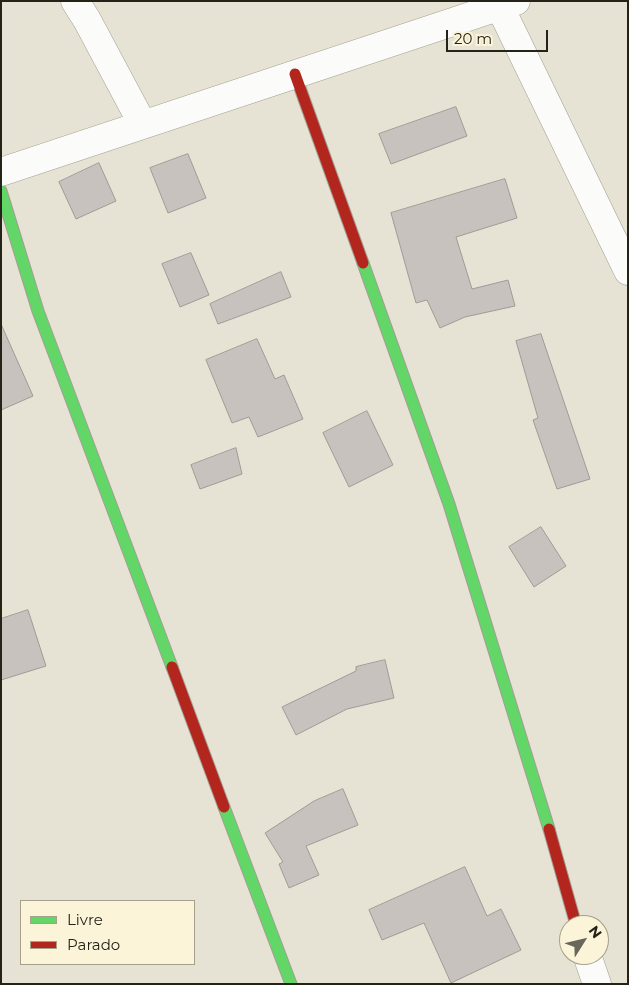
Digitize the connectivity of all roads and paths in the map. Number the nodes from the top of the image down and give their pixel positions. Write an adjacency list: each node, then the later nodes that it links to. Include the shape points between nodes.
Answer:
1 (75, 1): 4 (street)
2 (501, 3): 3 (street); 7 (street)
3 (295, 74): 4 (street); 8 (street, via 449,504)
4 (143, 125): 5 (street)
5 (1, 172)
6 (1, 191): 10 (street, via 38,310)
7 (628, 271)
8 (573, 915)
9 (590, 965): 11 (street)
10 (291, 984)
11 (597, 984)

